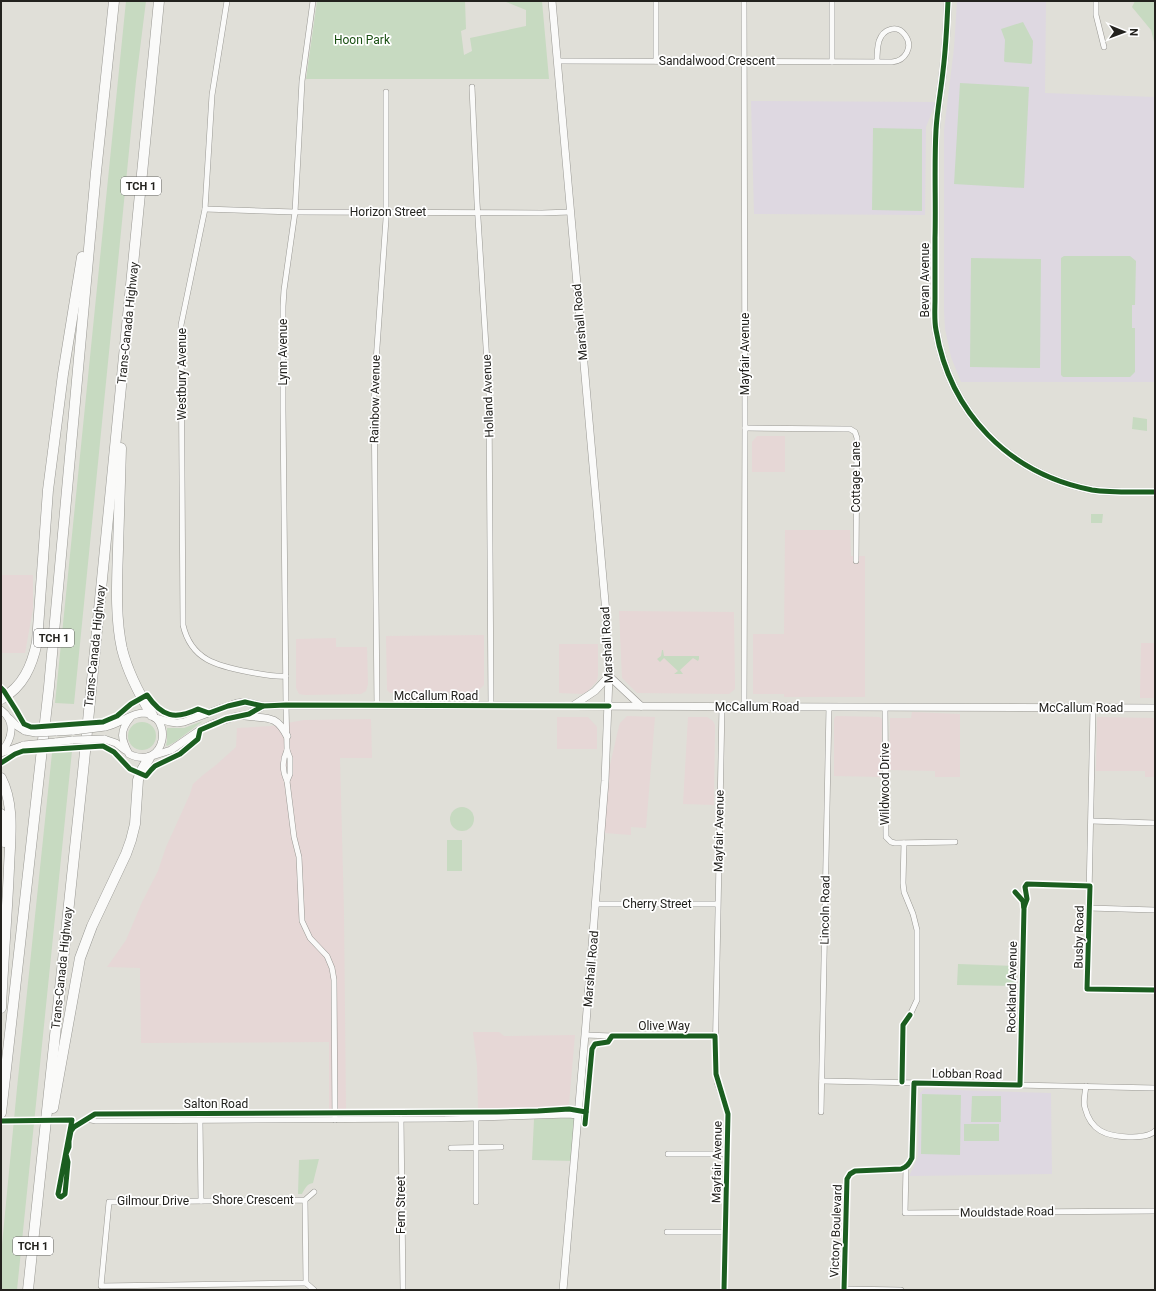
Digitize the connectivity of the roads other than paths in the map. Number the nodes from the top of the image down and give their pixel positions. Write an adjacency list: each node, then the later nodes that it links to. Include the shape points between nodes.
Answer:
1 (114, 1): 19 (highway, TCH 1)
2 (159, 1): 25 (highway, Trans-Canada Highway / TCH 1)
3 (227, 1): 20 (street, Westbury Avenue, via 212,96)
4 (313, 1): 21 (street, Lynn Avenue, via 302,81)
5 (552, 1): 12 (main road, Marshall Road)
6 (656, 1): 13 (street)
7 (744, 1): 14 (street, Mayfair Avenue)
8 (832, 1): 15 (street)
9 (948, 1): 27 (main road, Bevan Avenue, via 936,130 935,324 951,382 976,422 989,437 1019,462 1066,483 1092,490)
10 (1096, 1): 11 (street, via 1096,15)
11 (1104, 47)
12 (557, 61): 13 (street, Sandalwood Crescent); 23 (main road, Marshall Road)
13 (656, 61): 14 (street, Sandalwood Crescent)
14 (745, 61): 15 (street, Sandalwood Crescent); 26 (street, Mayfair Avenue)
15 (832, 62): 16 (street, Sandalwood Crescent)
16 (877, 62): 16 (street, Sandalwood Crescent, via 896,62 904,57 908,41 903,32 893,29 884,32 879,42)
17 (472, 87): 24 (street, Holland Avenue)
18 (386, 92): 22 (street, Rainbow Avenue)
19 (96, 172): 31 (highway, via 63,374 48,490 37,642 31,663 21,682); 76 (highway, TCH 1, via 49,687)
20 (205, 209): 21 (street, Horizon Street); 29 (street, Westbury Avenue, via 181,325 183,625 190,644 198,654 209,661 226,668)
21 (295, 212): 22 (street, Horizon Street); 29 (street, Lynn Avenue, via 283,306)
22 (386, 212): 24 (street, Horizon Street); 35 (street, Rainbow Avenue, via 374,390)
23 (570, 212): 24 (street, Horizon Street); 30 (main road, Marshall Road, via 606,613)
24 (478, 213): 36 (street, Holland Avenue, via 489,395)
25 (124, 371): 46 (highway, via 117,562 119,625 129,671); 95 (highway, Trans-Canada Highway / TCH 1)
26 (745, 428): 28 (street, Cottage Lane, via 850,429 855,432); 40 (street, Mayfair Avenue)
27 (1155, 492)
28 (856, 561)
29 (286, 676): 32 (street, Lynn Avenue)
30 (609, 676): 33 (main road); 37 (main road, Marshall Road); 38 (main road)
31 (1, 699)
32 (286, 705): 34 (main road, McCallum Road); 35 (main road, McCallum Road); 50 (street, Lynn Avenue)
33 (574, 705): 36 (main road, McCallum Road); 37 (main road, McCallum Road)
34 (263, 706): 46 (main road, McCallum Road, via 245,702 177,723); 47 (main road, McCallum Road)
35 (377, 706): 36 (main road, McCallum Road)
36 (491, 706)
37 (609, 706): 38 (main road, McCallum Road); 61 (main road, Marshall Road)
38 (641, 706): 39 (main road, McCallum Road)
39 (722, 706): 40 (main road, McCallum Road); 62 (street, Mayfair Avenue)
40 (744, 706): 41 (main road, McCallum Road)
41 (829, 707): 42 (main road, McCallum Road); 71 (street, Lincoln Road)
42 (885, 707): 43 (main road, McCallum Road); 59 (street, Wildwood Drive, via 885,833 891,842)
43 (1093, 708): 44 (main road, McCallum Road); 56 (street, Busby Road)
44 (1155, 708)
45 (1, 710): 49 (main road)
46 (154, 716): 48 (main road, via 143,713); 53 (main road, via 163,734 160,747)
47 (241, 716): 50 (main road, via 276,720); 53 (main road, McCallum Road, via 212,724 171,750)
48 (131, 717): 49 (main road, bridge, via 105,728 36,733 25,731); 52 (main road, via 122,734 122,741)
49 (9, 718): 51 (main road, via 12,734)
50 (286, 736): 83 (street, Lynn Avenue, via 284,774 288,781 299,858 302,921 310,938 327,956 334,980)
51 (1, 752): 52 (main road, bridge, via 24,745 104,739 116,743)
52 (130, 754): 53 (main road, via 140,758)
53 (150, 757): 95 (highway, via 144,764 138,780 132,840 80,958)
54 (1, 778): 63 (highway, via 10,812)
55 (1, 814): 63 (highway, via 4,884)
56 (1091, 820): 57 (street); 64 (street, Busby Road)
57 (1155, 822)
58 (955, 842): 59 (street, Wildwood Drive)
59 (904, 843): 68 (street, via 904,892 917,930 917,1000)
60 (1017, 894): 73 (street, Rockland Avenue, via 1023,901 1024,909)
61 (596, 904): 62 (street, Cherry Street); 69 (main road, Marshall Road)
62 (718, 904): 70 (street, Mayfair Avenue)
63 (8, 905): 67 (highway)
64 (1089, 908): 65 (street); 66 (street, Busby Road, via 1087,988)
65 (1155, 910)
66 (1155, 990)
67 (1, 1008)
68 (910, 1015)
69 (585, 1035): 70 (street, Olive Way); 79 (main road, Marshall Road)
70 (715, 1036): 90 (street, Mayfair Avenue, via 716,1074 728,1114)
71 (822, 1081): 72 (street, Lobban Road); 77 (street, Lincoln Road)
72 (914, 1082): 73 (street, Lobban Road); 91 (street, via 912,1158)
73 (1020, 1085): 74 (street, Lobban Road)
74 (1086, 1086): 75 (street, Lobban Road); 85 (street, via 1085,1107 1092,1124 1104,1134 1137,1137 1153,1133)
75 (1155, 1088)
76 (2, 1099): 78 (highway, TCH 1)
77 (821, 1112)
78 (1, 1113)
79 (578, 1116): 80 (street, Salton Road); 106 (main road, Marshall Road)
80 (476, 1118): 82 (street, Salton Road); 86 (street)
81 (86, 1119): 84 (street, Salton Road, via 96,1122)
82 (401, 1119): 83 (street, Salton Road); 105 (street, Fern Street)
83 (335, 1120): 84 (street, Salton Road)
84 (200, 1121): 94 (street, Gilmour Drive)
85 (1155, 1130)
86 (476, 1147): 87 (street); 88 (street); 96 (street)
87 (500, 1147)
88 (451, 1148)
89 (668, 1154): 90 (street)
90 (727, 1154): 99 (street, Mayfair Avenue)
91 (906, 1168): 97 (street, Mouldstade Road, via 906,1213); 102 (street, Victory Boulevard, via 848,1172)
92 (314, 1192): 93 (street, Shore Crescent)
93 (305, 1200): 94 (street, Shore Crescent); 100 (street, Shore Crescent)
94 (201, 1201): 101 (street, Gilmour Drive, via 109,1202 101,1286)
95 (37, 1202): 103 (highway, Trans-Canada Highway / TCH 1)
96 (476, 1202)
97 (1155, 1211)
98 (667, 1232): 99 (street)
99 (726, 1232): 107 (street, Mayfair Avenue)
100 (306, 1283): 101 (street); 104 (street)
101 (145, 1288)
102 (844, 1289): 108 (street)
103 (28, 1290)
104 (314, 1290)
105 (403, 1290)
106 (563, 1290)
107 (724, 1290)
108 (901, 1290)

